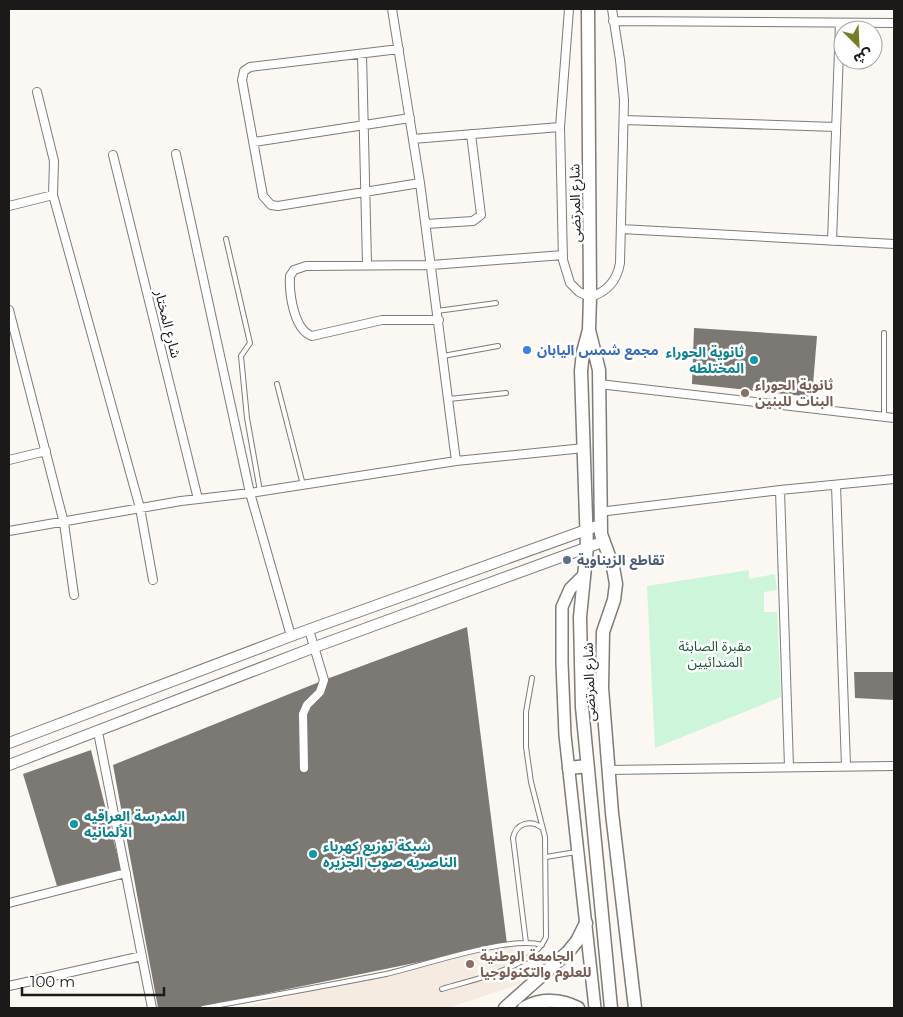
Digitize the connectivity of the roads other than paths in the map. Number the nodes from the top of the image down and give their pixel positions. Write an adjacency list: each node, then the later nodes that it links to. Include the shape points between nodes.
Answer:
1 (392, 9): 7 (street)
2 (569, 9): 14 (street)
3 (588, 9): 33 (main road, شارع المرتضى)
4 (612, 9): 5 (street)
5 (613, 21): 6 (street); 12 (street, via 623,80)
6 (833, 23)
7 (399, 49): 8 (street); 11 (street)
8 (362, 54): 13 (street); 18 (street, via 247,68 242,80)
9 (838, 70): 15 (street)
10 (37, 92): 23 (street, via 54,161)
11 (410, 118): 13 (street); 17 (street)
12 (624, 120): 15 (street); 26 (street)
13 (363, 126): 18 (street); 22 (street)
14 (560, 127): 16 (street); 30 (street)
15 (836, 127): 28 (street)
16 (472, 134): 17 (street); 25 (street, via 481,215 474,221)
17 (413, 139): 21 (street)
18 (254, 142): 22 (street, via 263,196 271,205)
19 (176, 154): 57 (street)
20 (113, 156): 58 (street, شارع المختار)
21 (420, 183): 22 (street); 25 (street)
22 (365, 192): 31 (street)
23 (53, 195): 24 (street); 59 (street)
24 (9, 206)
25 (426, 224): 32 (street)
26 (620, 229): 28 (street); 33 (street, via 620,263 616,276 603,292)
27 (226, 239): 56 (lane, via 250,343 241,356 247,418)
28 (832, 241): 29 (street)
29 (894, 244)
30 (563, 255): 32 (street); 33 (street, via 570,283)
31 (367, 264): 32 (street); 37 (street, via 306,266 294,270 290,280 297,323 303,332 317,336 382,320)
32 (431, 264): 36 (street)
33 (590, 297): 38 (main road, شارع المرتضى)
34 (496, 303): 36 (lane)
35 (9, 310): 49 (street)
36 (437, 311): 37 (street)
37 (439, 320): 41 (street)
38 (589, 330): 43 (main road, شارع المرتضى, via 598,362); 48 (main road, شارع المرتضى, via 582,361)
39 (884, 333): 46 (lane)
40 (498, 346): 41 (lane)
41 (443, 356): 45 (street)
42 (277, 384): 53 (lane)
43 (599, 384): 46 (street); 60 (main road, شارع المرتضى)
44 (506, 393): 45 (lane)
45 (449, 399): 51 (street)
46 (884, 417): 47 (street)
47 (894, 418)
48 (584, 448): 51 (street); 62 (main road, شارع المرتضى)
49 (46, 451): 50 (street); 61 (street)
50 (9, 460)
51 (456, 461): 53 (street)
52 (894, 479): 54 (street)
53 (303, 485): 56 (street)
54 (836, 485): 55 (street); 77 (street)
55 (780, 490): 60 (street); 79 (street)
56 (260, 491): 57 (street)
57 (250, 493): 58 (street); 70 (street)
58 (198, 499): 59 (street)
59 (140, 508): 61 (street); 67 (street)
60 (600, 518): 62 (street); 64 (main road, شارع المرتضى)
61 (64, 523): 63 (street); 68 (street)
62 (586, 530): 65 (main road, شارع المرتضى); 69 (street)
63 (9, 531)
64 (602, 542): 65 (street); 82 (main road, شارع المرتضى, via 613,567 616,584 604,626 602,655)
65 (586, 547): 66 (main road, شارع المرتضى); 71 (street)
66 (583, 576): 76 (main road, شارع المرتضى, via 580,616); 81 (main road, via 565,598 562,616 563,699)
67 (154, 580)
68 (74, 596)
69 (309, 630): 70 (street); 71 (street)
70 (292, 636): 74 (street)
71 (315, 647): 73 (street); 80 (street, via 324,680 320,692 302,714)
72 (532, 678): 83 (lane, via 526,712 526,747 531,782)
73 (98, 732): 75 (street); 86 (street)
74 (9, 743)
75 (9, 766)
76 (587, 766): 81 (main road); 100 (main road, شارع المرتضى)
77 (846, 766): 78 (street); 79 (street)
78 (894, 766)
79 (789, 767): 82 (street)
80 (304, 768)
81 (569, 768): 84 (main road)
82 (609, 770): 101 (main road, شارع المرتضى)
83 (544, 830): 85 (lane); 89 (lane, via 528,823 518,828 513,838)
84 (578, 852): 85 (lane); 88 (main road)
85 (546, 857): 90 (lane, via 548,928)
86 (126, 873): 87 (street); 91 (street)
87 (9, 903)
88 (586, 923): 94 (main road, via 568,952); 99 (main road)
89 (526, 943): 90 (lane); 96 (lane, via 386,974)
90 (542, 945): 93 (lane, via 519,963)
91 (142, 956): 92 (street); 95 (street)
92 (9, 986)
93 (442, 989)
94 (508, 1005)
95 (152, 1008)
96 (203, 1008)
97 (524, 1008): 98 (main road, via 548,1001)
98 (578, 1008)
99 (595, 1008)
100 (611, 1008)
101 (635, 1008)

